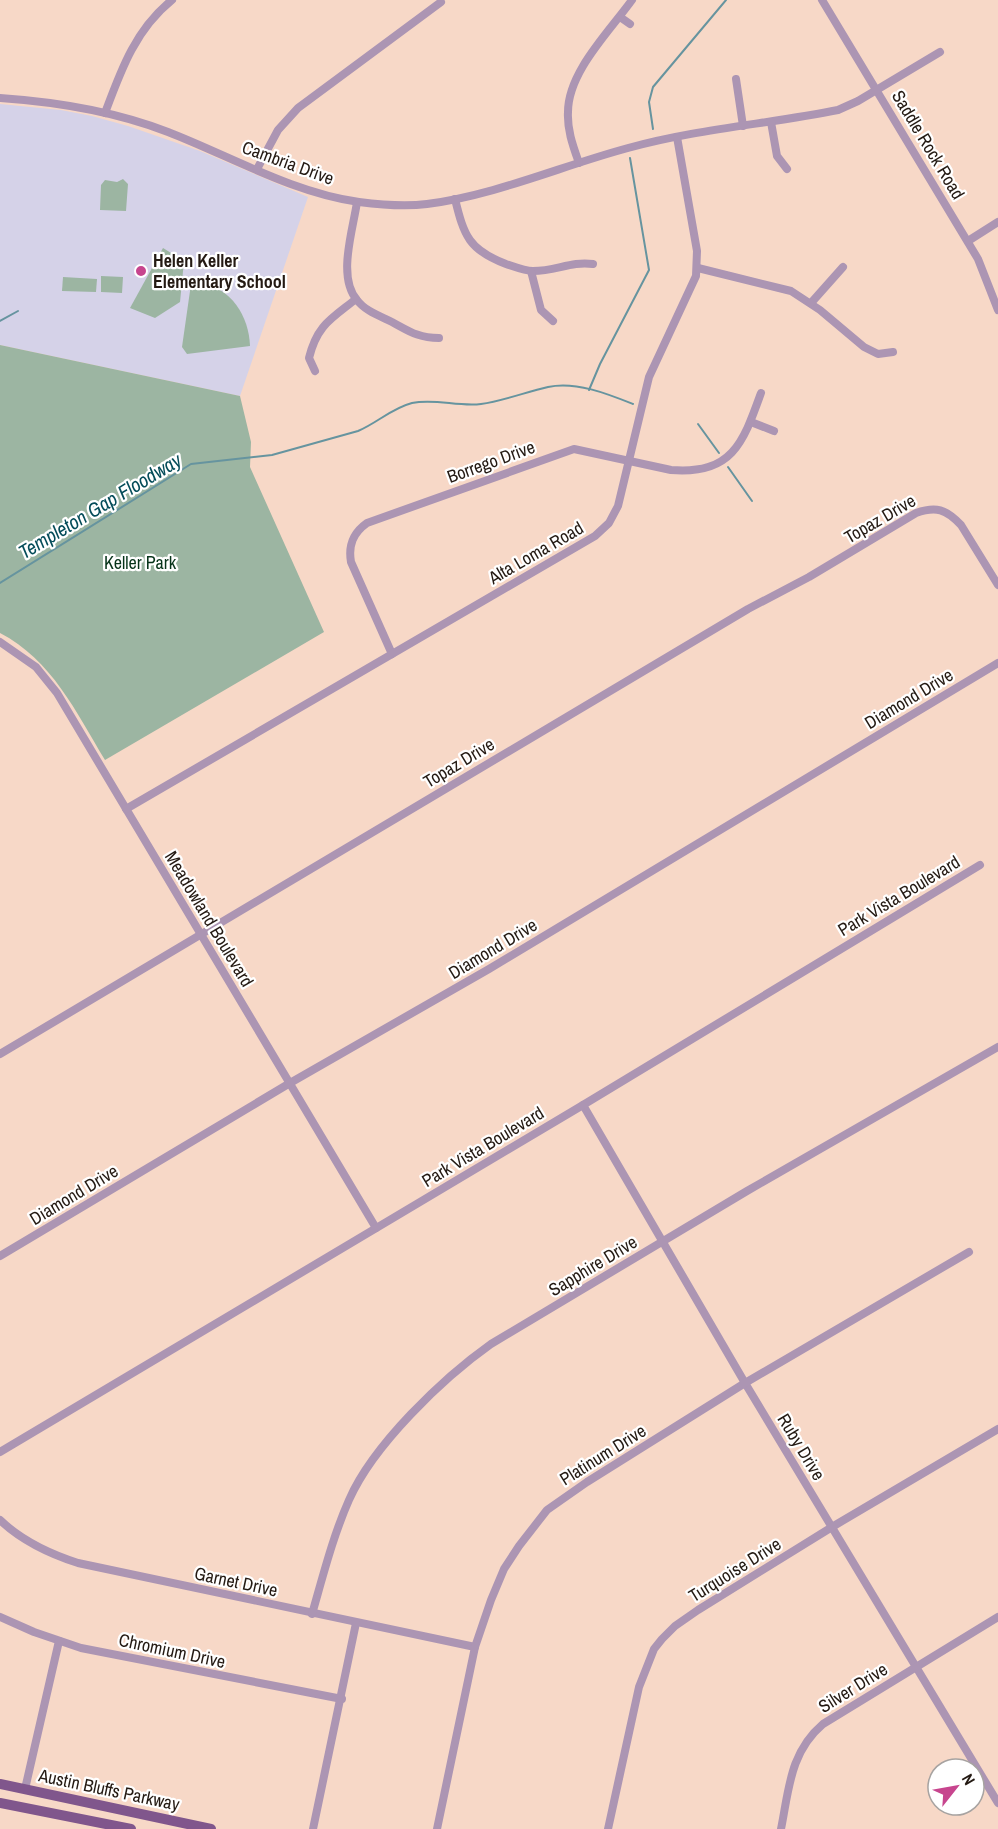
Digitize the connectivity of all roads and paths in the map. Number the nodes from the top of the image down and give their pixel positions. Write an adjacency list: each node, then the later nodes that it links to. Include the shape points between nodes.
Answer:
1 (171, 0): 11 (street, via 132,47)
2 (632, 0): 5 (street)
3 (822, 0): 9 (street, Saddle Rock Road)
4 (441, 2): 16 (street, via 298,108 278,130)
5 (620, 17): 6 (street); 15 (street, via 571,89 568,126)
6 (630, 24)
7 (940, 52): 9 (street, Cambria Drive)
8 (736, 79): 13 (street)
9 (877, 90): 12 (street, Cambria Drive, via 838,110); 21 (street, Saddle Rock Road)
10 (0, 98): 11 (street, Cambria Drive)
11 (105, 112): 16 (street, Cambria Drive, via 167,132)
12 (771, 122): 13 (street, Cambria Drive); 17 (street, via 777,156)
13 (743, 126): 14 (street, Cambria Drive)
14 (677, 137): 15 (street, Cambria Drive); 24 (street, Alta Loma Road)
15 (579, 163): 18 (street, Cambria Drive)
16 (257, 169): 19 (street, Cambria Drive, via 308,190)
17 (787, 169)
18 (454, 199): 19 (street, Cambria Drive, via 405,205); 25 (street, via 461,226 475,248)
19 (357, 202): 26 (street, via 346,273)
20 (998, 222): 21 (street)
21 (968, 241): 28 (street, Saddle Rock Road, via 984,269)
22 (593, 264): 25 (street, via 577,262)
23 (843, 267): 27 (street)
24 (698, 268): 27 (street, via 781,287); 36 (street, Alta Loma Road, via 649,377)
25 (531, 271): 29 (street, via 541,310)
26 (356, 299): 30 (street, via 423,338); 32 (street, via 316,334 309,358)
27 (811, 303): 31 (street, via 864,347 878,354)
28 (998, 310)
29 (553, 321)
30 (439, 338)
31 (893, 352)
32 (315, 371)
33 (761, 393): 34 (street, Borrego Drive)
34 (751, 422): 35 (street); 36 (street, Borrego Drive, via 733,451 707,468 671,470)
35 (774, 431)
36 (629, 462): 39 (street, Alta Loma Road, via 618,506 603,530); 39 (street, Borrego Drive, via 580,450 568,451 360,528 351,544 351,562)
37 (998, 585): 43 (street, Topaz Drive, via 961,525 939,509 929,508 748,609)
38 (0, 642): 41 (street, Meadowland Boulevard, via 23,656 47,679)
39 (392, 654): 41 (street, Alta Loma Road)
40 (998, 663): 46 (street, Diamond Drive, via 489,969)
41 (126, 809): 43 (street, Meadowland Boulevard)
42 (980, 865): 47 (street, Park Vista Boulevard)
43 (201, 934): 45 (street, Topaz Drive); 46 (street, Meadowland Boulevard)
44 (998, 1047): 49 (street, Sapphire Drive)
45 (0, 1054)
46 (290, 1083): 48 (street, Meadowland Boulevard); 51 (street, Diamond Drive)
47 (583, 1105): 48 (street, Park Vista Boulevard); 49 (street, Ruby Drive)
48 (376, 1228): 54 (street, Park Vista Boulevard)
49 (663, 1242): 52 (street, Ruby Drive); 57 (street, Sapphire Drive, via 492,1344 428,1397 384,1447 350,1498)
50 (969, 1252): 52 (street, Platinum Drive)
51 (0, 1256)
52 (746, 1383): 56 (street, Ruby Drive); 62 (street, Platinum Drive, via 547,1510 504,1569)
53 (998, 1429): 56 (street, Turquoise Drive)
54 (0, 1452)
55 (0, 1520): 57 (street, Garnet Drive, via 58,1557)
56 (832, 1527): 63 (street, Ruby Drive); 73 (street, Turquoise Drive, via 675,1626 654,1649 639,1687)
57 (312, 1614): 60 (street, Garnet Drive)
58 (0, 1617): 61 (street, Chromium Drive)
59 (998, 1617): 63 (street, Silver Drive)
60 (356, 1623): 62 (street, Garnet Drive); 64 (street)
61 (59, 1641): 64 (street, Chromium Drive); 66 (street)
62 (475, 1647): 72 (street, Platinum Drive)
63 (916, 1666): 67 (street, Ruby Drive); 74 (street, Silver Drive, via 823,1724 802,1746 792,1771)
64 (342, 1700): 71 (street)
65 (0, 1784): 66 (main road, Austin Bluffs Parkway)
66 (25, 1789): 68 (main road, via 19,1796); 70 (main road, Austin Bluffs Parkway)
67 (998, 1801)
68 (0, 1803): 69 (main road, Austin Bluffs Parkway)
69 (130, 1829)
70 (212, 1829)
71 (313, 1829)
72 (437, 1829)
73 (608, 1829)
74 (781, 1829)

